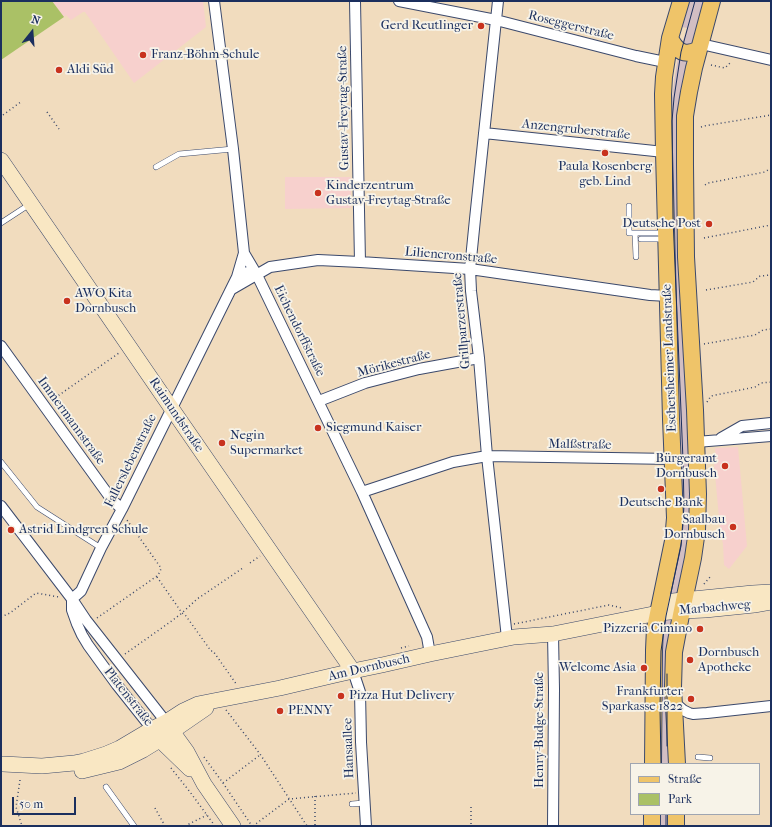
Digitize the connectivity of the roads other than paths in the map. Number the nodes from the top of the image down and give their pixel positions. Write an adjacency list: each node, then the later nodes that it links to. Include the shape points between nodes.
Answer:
1 (214, 1): 13 (street, Eichendorffstraße)
2 (356, 1): 25 (street, Gustav-Freytag-Straße)
3 (399, 1): 7 (street, Roseggerstraße)
4 (498, 1): 7 (street, Grillparzerstraße)
5 (681, 1): 8 (main road, Eschersheimer Landstraße)
6 (712, 1): 9 (main road, Eschersheimer Landstraße)
7 (496, 20): 11 (street, Roseggerstraße); 12 (street, Grillparzerstraße)
8 (670, 38): 9 (main road, via 674,47 682,52 695,52); 11 (main road, Eschersheimer Landstraße)
9 (700, 46): 10 (street); 38 (main road, Eschersheimer Landstraße, via 685,116 686,257)
10 (771, 60)
11 (665, 62): 14 (main road, Eschersheimer Landstraße)
12 (484, 133): 14 (street, Anzengruberstraße); 26 (street, Grillparzerstraße)
13 (233, 148): 16 (lane, via 179,154); 23 (street, Eichendorffstraße)
14 (664, 152): 21 (main road, Eschersheimer Landstraße)
15 (1, 160): 17 (main road, Raimundstraße)
16 (156, 167)
17 (31, 203): 19 (lane); 34 (main road, Raimundstraße)
18 (629, 206): 20 (lane, via 629,233)
19 (1, 223)
20 (635, 233): 21 (lane); 24 (lane)
21 (667, 236): 22 (lane); 30 (main road, Eschersheimer Landstraße)
22 (641, 239)
23 (244, 253): 27 (street, Eichendorffstraße); 28 (street, Fallerslebenstraße)
24 (636, 257)
25 (360, 262): 26 (street, Liliencronstraße); 27 (street, Liliencronstraße, via 318,260 270,267)
26 (470, 269): 30 (street, Liliencronstraße); 32 (street, Grillparzerstraße)
27 (258, 275): 28 (street, via 249,272); 29 (street); 33 (street, Eichendorffstraße)
28 (237, 277): 29 (street, Fallerslebenstraße)
29 (232, 289): 34 (street, Fallerslebenstraße)
30 (668, 296): 40 (main road, Eschersheimer Landstraße)
31 (1, 346): 44 (street, Immermannstraße)
32 (479, 358): 33 (street, Mörikestraße, via 419,369 365,383); 39 (street, Grillparzerstraße)
33 (318, 401): 42 (street, Eichendorffstraße)
34 (172, 409): 44 (street, Fallerslebenstraße); 54 (main road, Raimundstraße)
35 (771, 423): 37 (street, via 742,426)
36 (771, 436): 37 (street, Eschersheimer Landstraße)
37 (719, 439): 38 (street, Eschersheimer Landstraße)
38 (696, 442): 49 (main road, Eschersheimer Landstraße, via 697,530)
39 (487, 456): 40 (street, Malßstraße); 42 (street, Malßstraße, via 453,462); 51 (street, Grillparzerstraße)
40 (673, 459): 50 (main road, Eschersheimer Landstraße, via 675,526)
41 (1, 462): 45 (lane, via 37,507)
42 (362, 492): 53 (street, Eichendorffstraße, via 427,636)
43 (1, 506): 47 (street, Platenstraße)
44 (122, 511): 45 (street, Fallerslebenstraße)
45 (101, 548): 47 (street, Fallerslebenstraße, via 81,591)
46 (771, 592): 49 (main road, Marbachweg, via 754,592)
47 (72, 599): 57 (street, Platenstraße); 57 (street, Platenstraße, via 72,610 88,645 117,685)
48 (771, 602): 49 (main road, Marbachweg, via 705,610)
49 (683, 606): 50 (main road, Marbachweg); 55 (main road, Eschersheimer Landstraße, via 674,652)
50 (659, 608): 51 (main road, Am Dornbusch); 52 (main road, Am Dornbusch); 61 (main road, Eschersheimer Landstraße, via 654,650)
51 (509, 634): 52 (main road, Am Dornbusch); 53 (main road, Am Dornbusch)
52 (553, 634): 71 (street, Henry-Budge-Straße)
53 (430, 654): 54 (main road, Am Dornbusch)
54 (353, 670): 57 (main road, Am Dornbusch, via 224,704 198,704 183,711); 64 (street, Hansaallee, via 360,692)
55 (674, 702): 56 (street, via 683,710 694,714); 60 (main road, Eschersheimer Landstraße)
56 (771, 706)
57 (163, 730): 62 (main road, Am Dornbusch, via 84,761 42,766); 69 (main road, Platenstraße, via 186,752 204,784)
58 (698, 758): 59 (lane)
59 (710, 758)
60 (678, 759)
61 (653, 763)
62 (2, 766)
63 (106, 787): 68 (lane)
64 (364, 803): 65 (lane); 70 (street, Hansaallee)
65 (352, 804)
66 (652, 815): 72 (main road)
67 (676, 815): 73 (main road)
68 (134, 826)
69 (234, 826)
70 (366, 826)
71 (553, 826)
72 (652, 826)
73 (676, 826)

